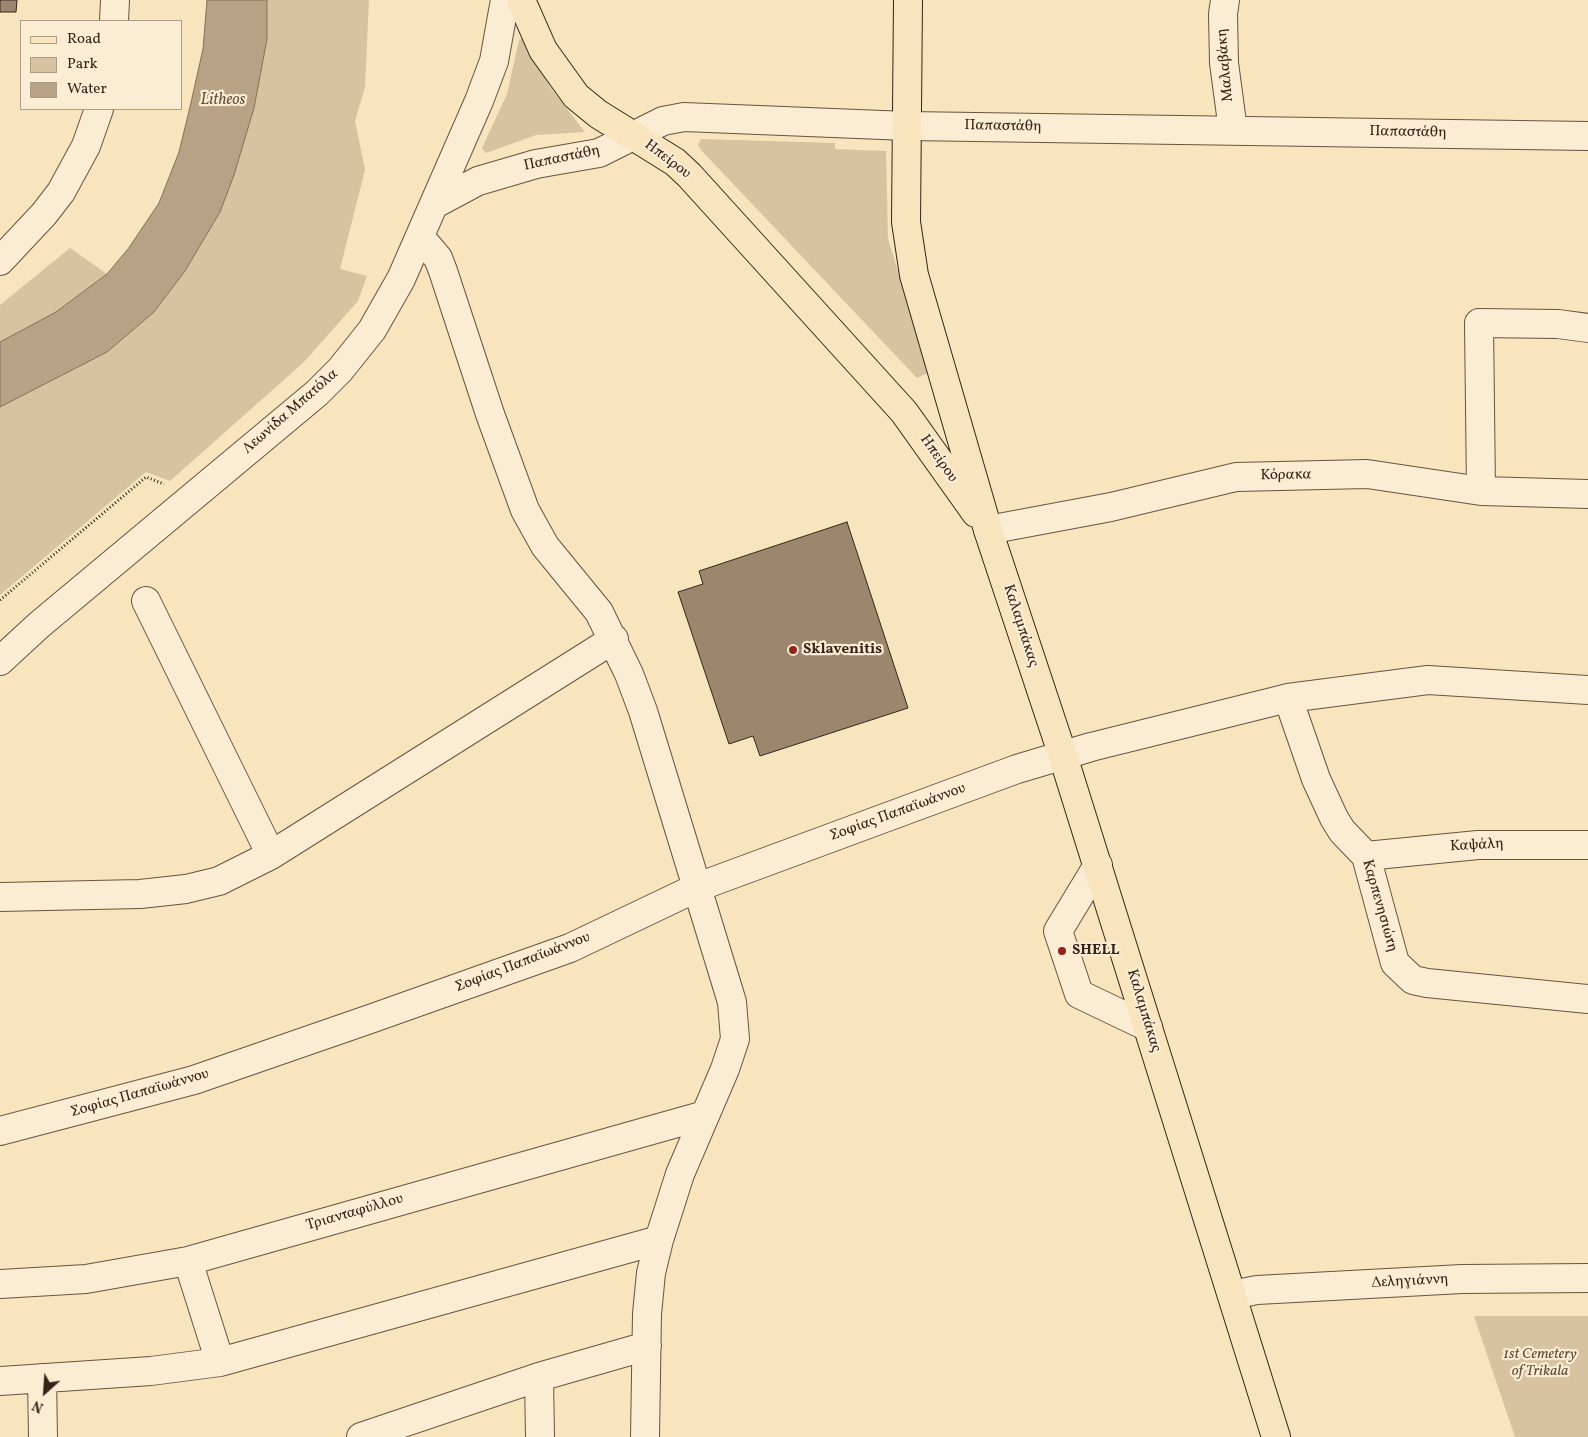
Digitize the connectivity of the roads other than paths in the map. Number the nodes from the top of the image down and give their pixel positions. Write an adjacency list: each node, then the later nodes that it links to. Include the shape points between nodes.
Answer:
1 (115, 0): 6 (street)
2 (505, 0): 12 (street, Λεωνίδα Μπατόλα, via 499,40 488,78)
3 (521, 0): 10 (main road, Ηπείρου, via 543,50 576,96 598,114)
4 (908, 0): 8 (main road, Ηπείρου)
5 (1226, 0): 9 (street, Μαλαβάκη, via 1223,14 1224,63)
6 (114, 20)
7 (99, 110): 14 (street, via 86,146 61,192)
8 (907, 126): 9 (street, Παπαστάθη); 10 (street, Παπαστάθη, via 698,116 663,122); 18 (main road, Ηπείρου, via 906,222 913,266)
9 (1233, 130): 11 (street, Παπαστάθη)
10 (635, 136): 12 (street, Παπαστάθη, via 599,153 499,173 458,189); 18 (main road, Ηπείρου, via 689,174 904,412)
11 (1588, 136)
12 (435, 204): 13 (street, Λεωνίδα Μπατόλα)
13 (421, 238): 20 (street, via 438,258 444,272 525,510 546,546 600,612); 21 (street, Λεωνίδα Μπατόλα, via 389,303 340,370)
14 (0, 261)
15 (1588, 328): 16 (street, via 1478,322)
16 (1481, 491): 17 (street, Κόρακα); 18 (street, Κόρακα, via 1367,474 1236,477)
17 (1588, 494)
18 (988, 530): 24 (main road, Καλαμπάκας)
19 (146, 601): 26 (street)
20 (614, 639): 26 (street); 29 (street, via 643,711)
21 (0, 661)
22 (1588, 690): 23 (street, Σοφίας Παπαϊωάννου, via 1428,680)
23 (1288, 698): 24 (street, Σοφίας Παπαϊωάννου); 27 (street, Καρπενησιώτη, via 1316,779 1334,818)
24 (1063, 756): 28 (main road, Καλαμπάκας); 29 (street, Σοφίας Παπαϊωάννου, via 1017,769)
25 (1588, 846): 27 (street, Καψάλη, via 1478,845)
26 (271, 855): 30 (street, via 219,881 186,889 140,894)
27 (1366, 856): 31 (street, Καρπενησιώτη, via 1395,963 1412,980)
28 (1098, 865): 32 (main road, Καλαμπάκας); 32 (street, via 1058,931 1079,994)
29 (698, 887): 33 (street, via 732,1002 735,1039); 34 (street, Σοφίας Παπαϊωάννου, via 570,948 373,1018 194,1080)
30 (0, 897)
31 (1588, 999)
32 (1148, 1027): 39 (main road, Καλαμπάκας)
33 (705, 1115): 35 (street, via 680,1174); 36 (street, Τριανταφύλλου)
34 (0, 1132)
35 (659, 1240): 40 (street, via 651,1273); 41 (street)
36 (188, 1261): 38 (street, Τριανταφύλλου, via 86,1279); 41 (street)
37 (1588, 1278): 39 (street, Δεληγιάννη, via 1462,1279 1258,1290)
38 (0, 1284)
39 (1232, 1295): 49 (main road, Καλαμπάκας)
40 (646, 1346): 42 (street); 48 (street)
41 (220, 1362): 43 (street, via 151,1371)
42 (540, 1377): 46 (street); 47 (street)
43 (42, 1378): 44 (street); 45 (street)
44 (0, 1381)
45 (43, 1437)
46 (361, 1437)
47 (540, 1437)
48 (645, 1437)
49 (1276, 1437)

